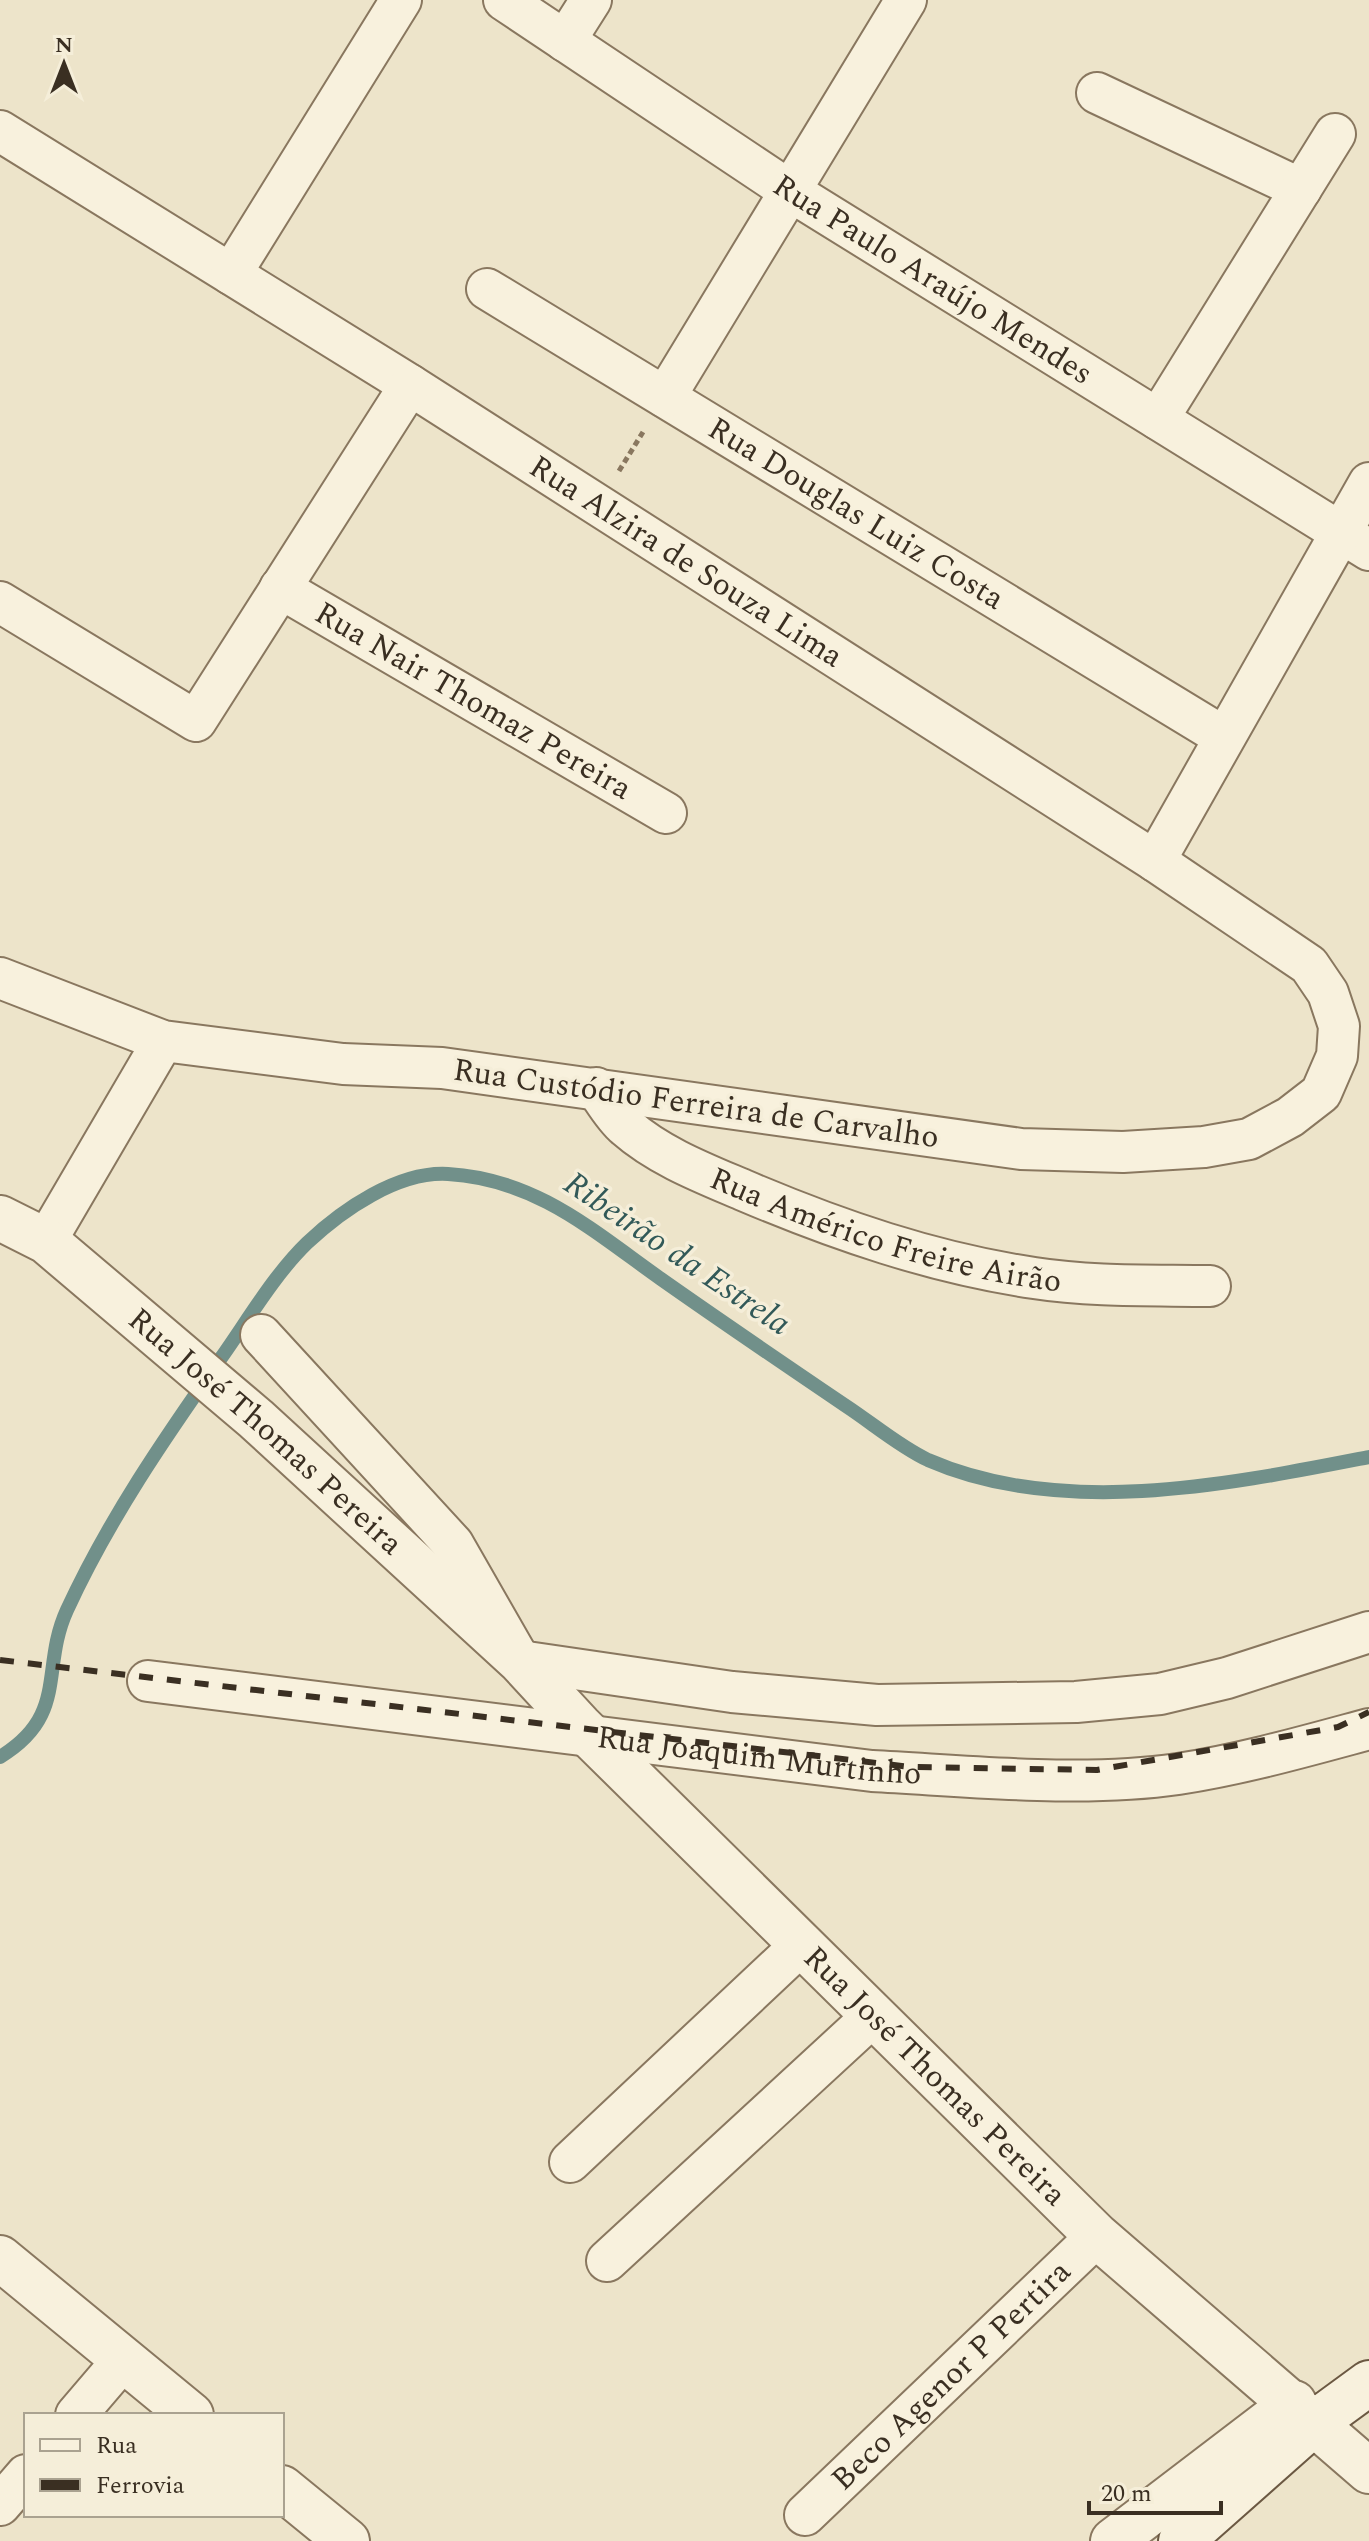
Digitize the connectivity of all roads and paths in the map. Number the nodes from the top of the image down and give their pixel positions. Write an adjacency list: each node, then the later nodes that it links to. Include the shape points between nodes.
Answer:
1 (401, 0): 11 (street)
2 (504, 0): 5 (street, Rua Paulo Araújo Mendes)
3 (591, 0): 5 (street)
4 (906, 0): 10 (street)
5 (565, 41): 10 (street, Rua Paulo Araújo Mendes)
6 (1097, 93): 9 (street)
7 (0, 131): 11 (street, Rua Alzira de Souza Lima)
8 (1335, 134): 9 (street)
9 (1301, 189): 15 (street)
10 (790, 191): 14 (street); 15 (street, Rua Paulo Araújo Mendes)
11 (231, 274): 13 (street, Rua Alzira de Souza Lima)
12 (487, 289): 14 (street, Rua Douglas Luiz Costa)
13 (410, 385): 17 (street, Rua Alzira de Souza Lima); 19 (street)
14 (665, 397): 17 (path); 21 (street, Rua Douglas Luiz Costa)
15 (1158, 419): 18 (street, Rua Paulo Araújo Mendes)
16 (1369, 483): 18 (street)
17 (597, 507): 23 (street, Rua Alzira de Souza Lima)
18 (1355, 542): 21 (street)
19 (280, 588): 20 (street, via 196,721); 22 (street, Rua Nair Thomaz Pereira)
20 (0, 602)
21 (1224, 737): 23 (street)
22 (666, 813)
23 (1155, 861): 25 (street, Rua Alzira de Souza Lima, via 1309,965 1328,993)
24 (0, 978): 26 (street, Rua Custódio Ferreira de Carvalho)
25 (1339, 1026): 27 (street, Rua Custódio Ferreira de Carvalho, via 1337,1056 1321,1093 1249,1139 1204,1147 1123,1152 1021,1149)
26 (163, 1041): 27 (street, Rua Custódio Ferreira de Carvalho); 29 (street)
27 (596, 1088): 30 (street, Rua Américo Freire Airão, via 624,1125 659,1150 731,1185 866,1238 1036,1278)
28 (0, 1218): 29 (street, Rua José Thomas Pereira)
29 (46, 1241): 33 (street, Rua José Thomas Pereira, via 256,1419)
30 (1210, 1286)
31 (261, 1335): 33 (street, Rua José Thomas Pereira, via 453,1544)
32 (1369, 1632): 33 (street, Rua Joaquim Murtinho, via 1227,1678 1160,1694 1076,1702 877,1705 732,1692)
33 (520, 1661): 36 (street, Rua José Thomas Pereira)
34 (148, 1681): 36 (street, Rua Joaquim Murtinho)
35 (1369, 1729): 36 (street, Rua Joaquim Murtinho, via 1177,1774 1110,1778 872,1771)
36 (592, 1736): 37 (street, Rua José Thomas Pereira)
37 (802, 1944): 38 (street, Rua José Thomas Pereira); 39 (street)
38 (874, 2015): 40 (street, Rua José Thomas Pereira); 42 (street)
39 (570, 2162)
40 (1097, 2236): 47 (street, Rua José Thomas Pereira); 52 (street, Beco Agenor P Pertira)
41 (0, 2258): 43 (street)
42 (607, 2261)
43 (123, 2360): 45 (street); 46 (street)
44 (1369, 2383): 47 (street)
45 (78, 2413)
46 (189, 2413)
47 (1304, 2414): 48 (street, Rua José Thomas Pereira); 54 (street); 55 (street)
48 (1369, 2471)
49 (24, 2477): 51 (street)
50 (284, 2490): 53 (street)
51 (0, 2505)
52 (805, 2515)
53 (347, 2541)
54 (1113, 2541)
55 (1181, 2541)

